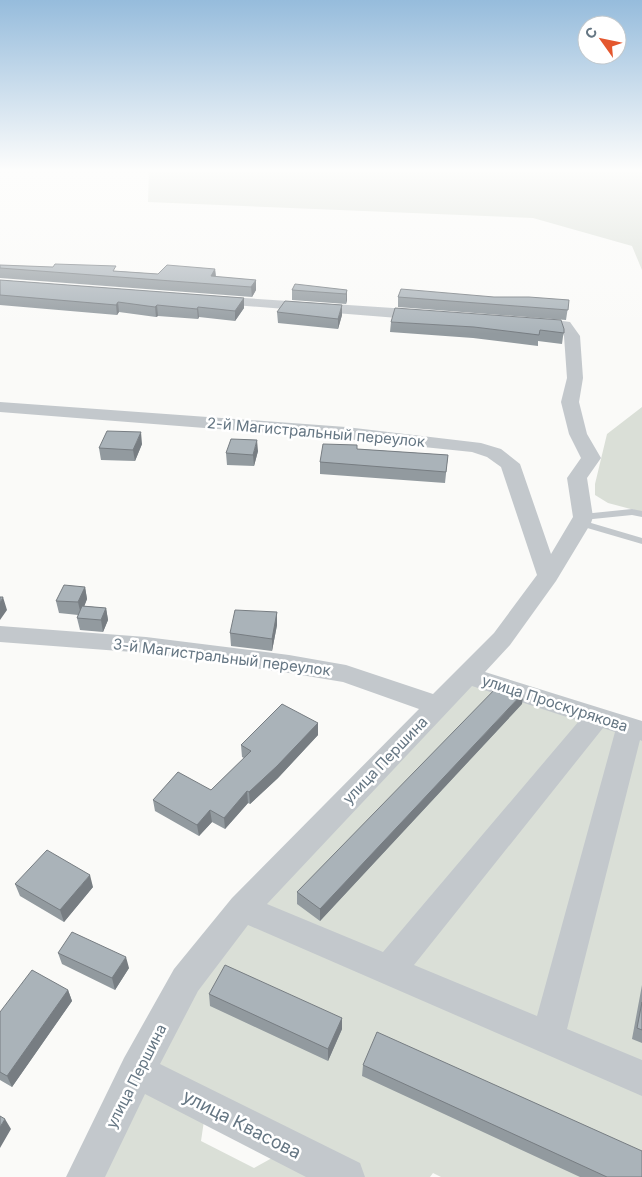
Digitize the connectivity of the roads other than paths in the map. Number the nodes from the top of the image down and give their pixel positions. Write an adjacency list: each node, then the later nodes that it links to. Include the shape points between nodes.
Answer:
1 (198, 298): 2 (street)
2 (436, 316)
3 (516, 321): 6 (street, via 565,325 572,336 575,378 570,402 578,434 591,458 577,478)
4 (0, 407): 8 (street, 2-й Магистральный переулок, via 346,433 474,447 494,453 510,464)
5 (642, 514): 6 (lane, via 632,512)
6 (582, 520): 7 (lane); 8 (street, улица Першина)
7 (642, 541)
8 (548, 576): 10 (street, улица Першина, via 502,639)
9 (0, 634): 11 (street, 3-й Магистральный переулок, via 146,645 289,664 346,674)
10 (468, 675): 11 (street, улица Першина); 12 (street, улица Проскурякова)
11 (438, 706): 14 (street, улица Першина)
12 (597, 717): 13 (street, улица Проскурякова); 15 (street)
13 (636, 729): 16 (street)
14 (243, 908): 15 (street); 17 (street, улица Першина, via 186,980)
15 (389, 970): 16 (street)
16 (548, 1038): 18 (street)
17 (137, 1071): 19 (street, улица Першина); 20 (street, улица Квасова)
18 (642, 1078)
19 (85, 1177)
20 (346, 1177)

